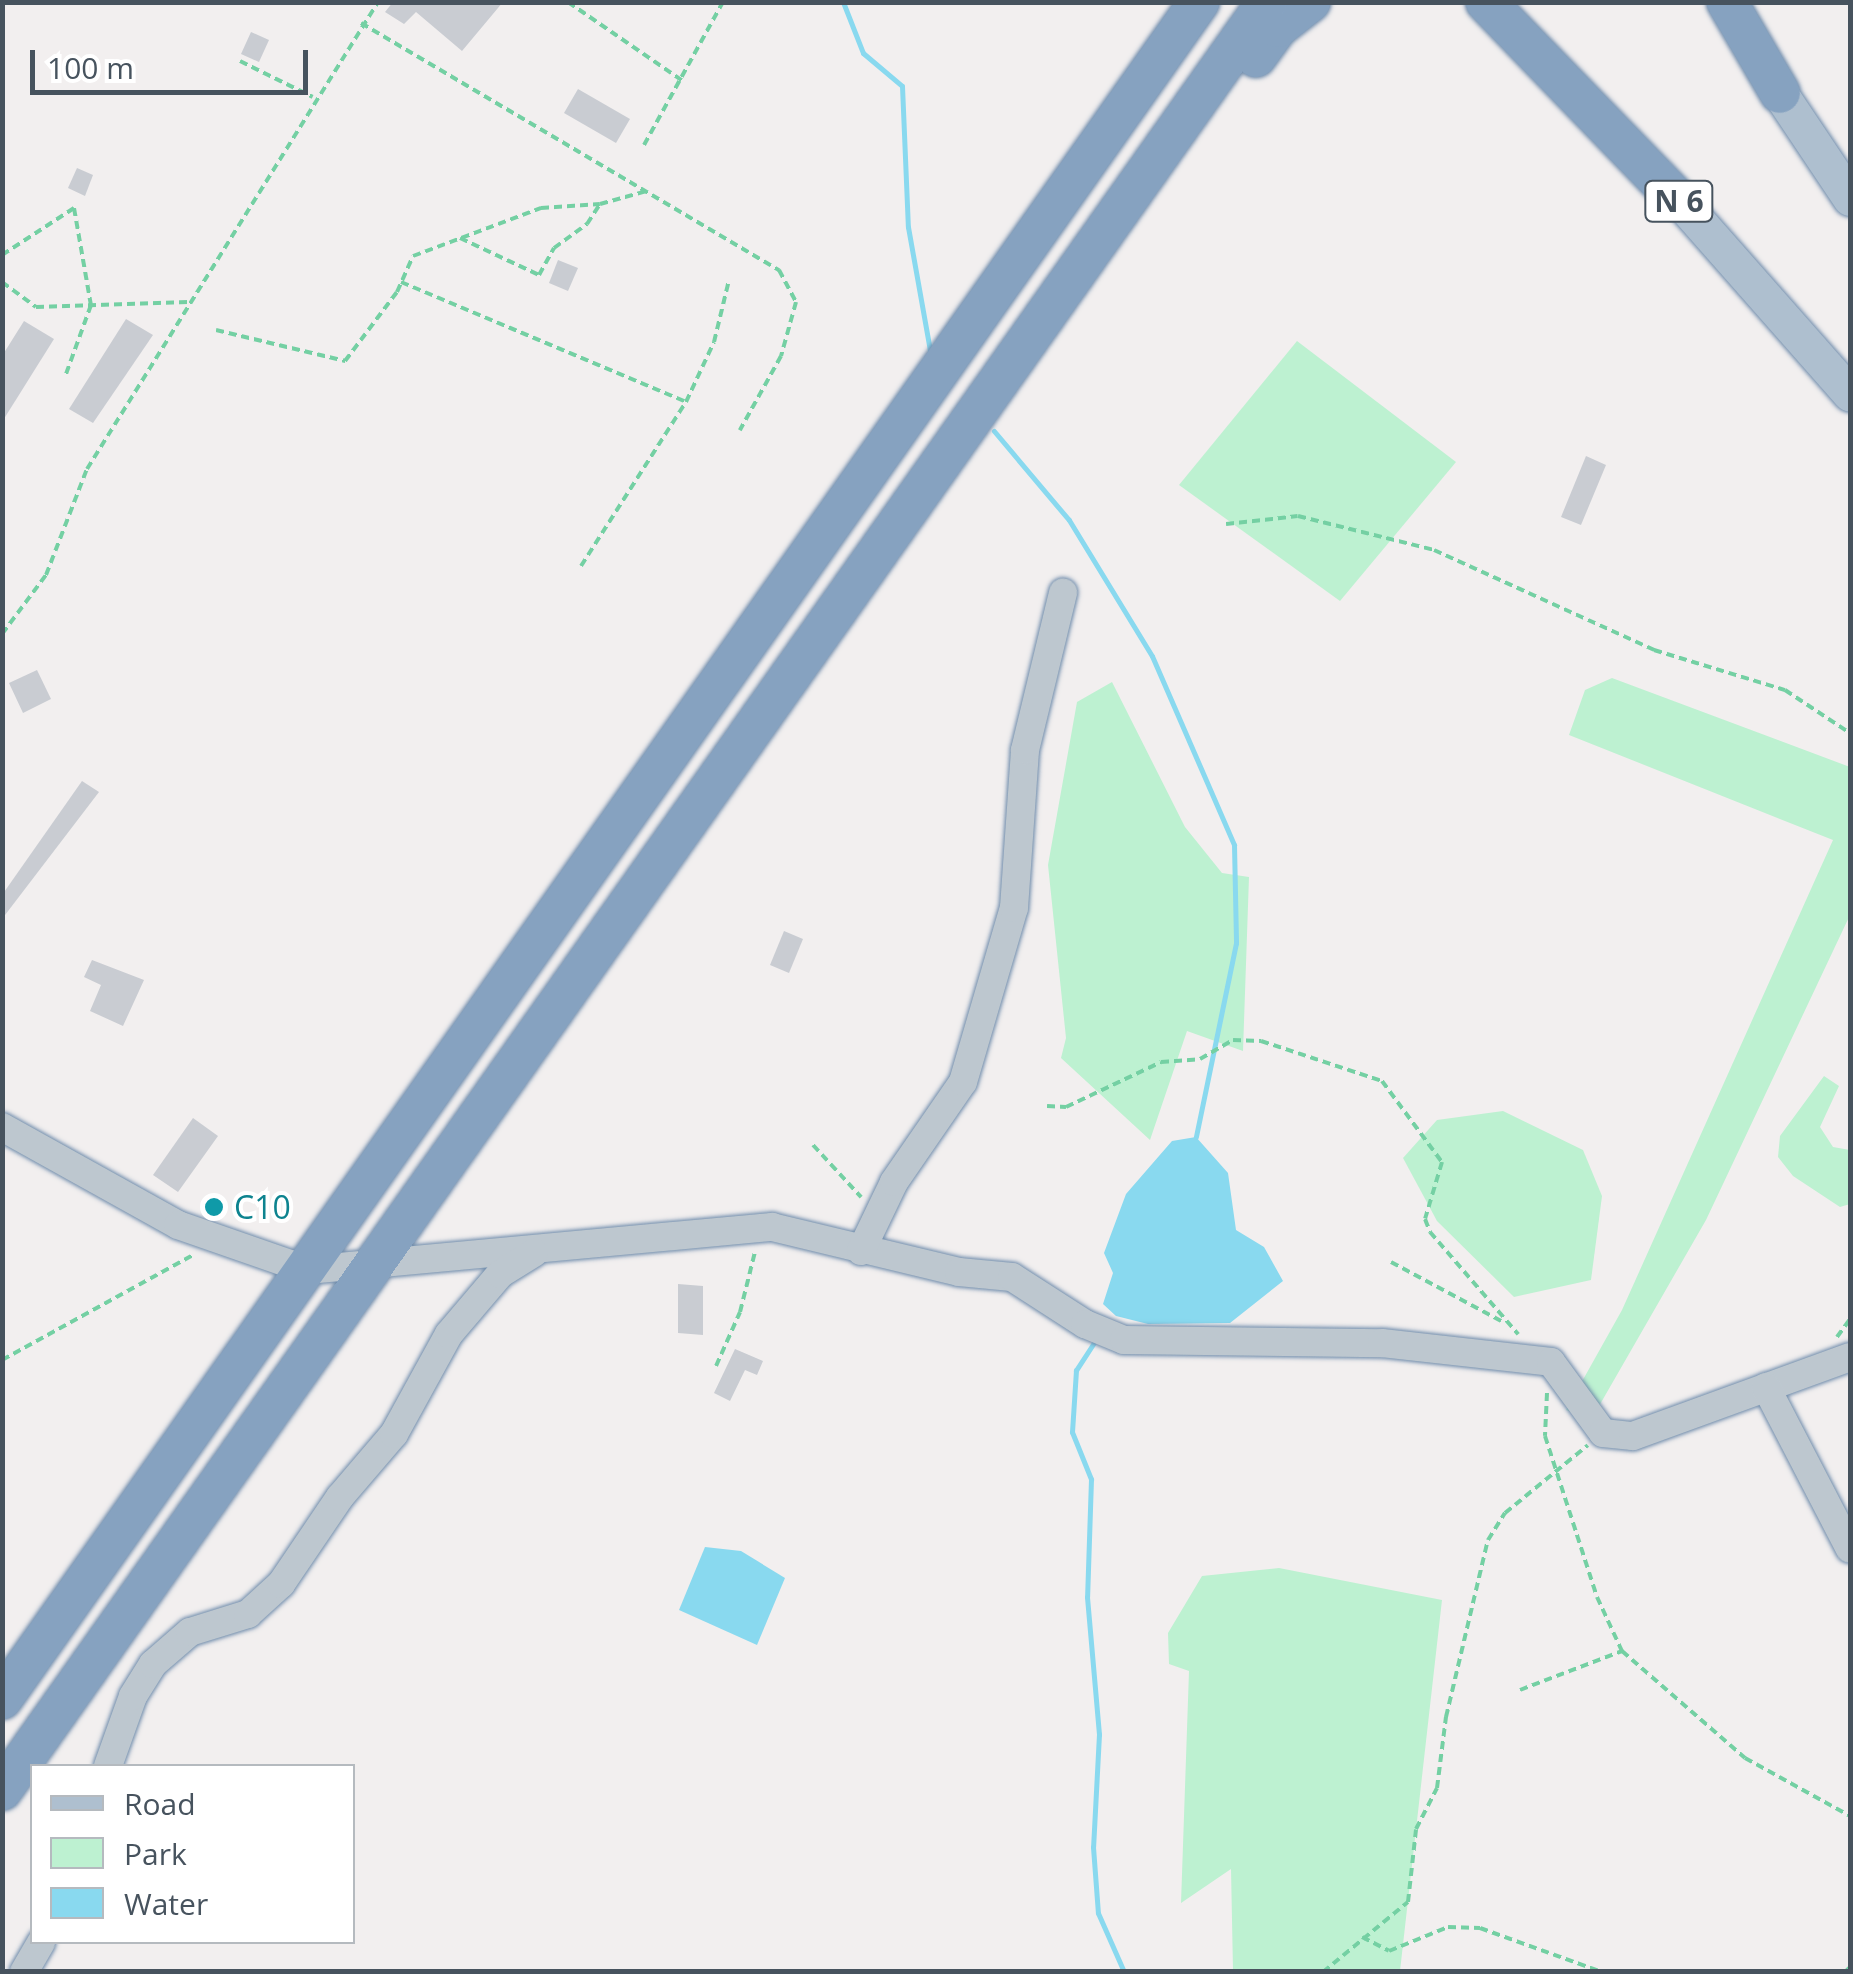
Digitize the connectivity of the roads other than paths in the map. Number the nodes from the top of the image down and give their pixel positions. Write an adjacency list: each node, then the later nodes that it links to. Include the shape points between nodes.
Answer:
1 (1170, 2): 13 (highway)
2 (1200, 2): 13 (highway)
3 (1266, 2): 14 (highway)
4 (1310, 2): 14 (highway, via 1278,27)
5 (1486, 2): 10 (highway)
6 (1513, 2): 10 (main road, N 6)
7 (1718, 2): 9 (main road)
8 (1727, 2): 9 (highway)
9 (1780, 93): 11 (main road)
10 (1674, 196): 12 (main road, N 6)
11 (1850, 198)
12 (1850, 394)
13 (822, 542): 20 (highway)
14 (864, 580): 19 (highway)
15 (1063, 594): 17 (street, via 1025,750 1014,908 962,1082 894,1182)
16 (2, 1128): 20 (street, via 147,1210)
17 (861, 1251): 18 (street, via 761,1228); 22 (street, via 1012,1277 1085,1324 1124,1340 1382,1343 1551,1362 1603,1432 1633,1436)
18 (534, 1253): 19 (street, via 444,1253); 25 (street, via 500,1274 449,1334 394,1434 340,1497 281,1584 248,1614 190,1632 154,1664 133,1696)
19 (370, 1263): 20 (street); 26 (highway)
20 (307, 1270): 24 (highway)
21 (1850, 1357): 22 (street)
22 (1766, 1387): 23 (street)
23 (1850, 1549)
24 (2, 1700)
25 (109, 1764)
26 (2, 1790)
27 (40, 1944): 28 (street)
28 (24, 1972)

